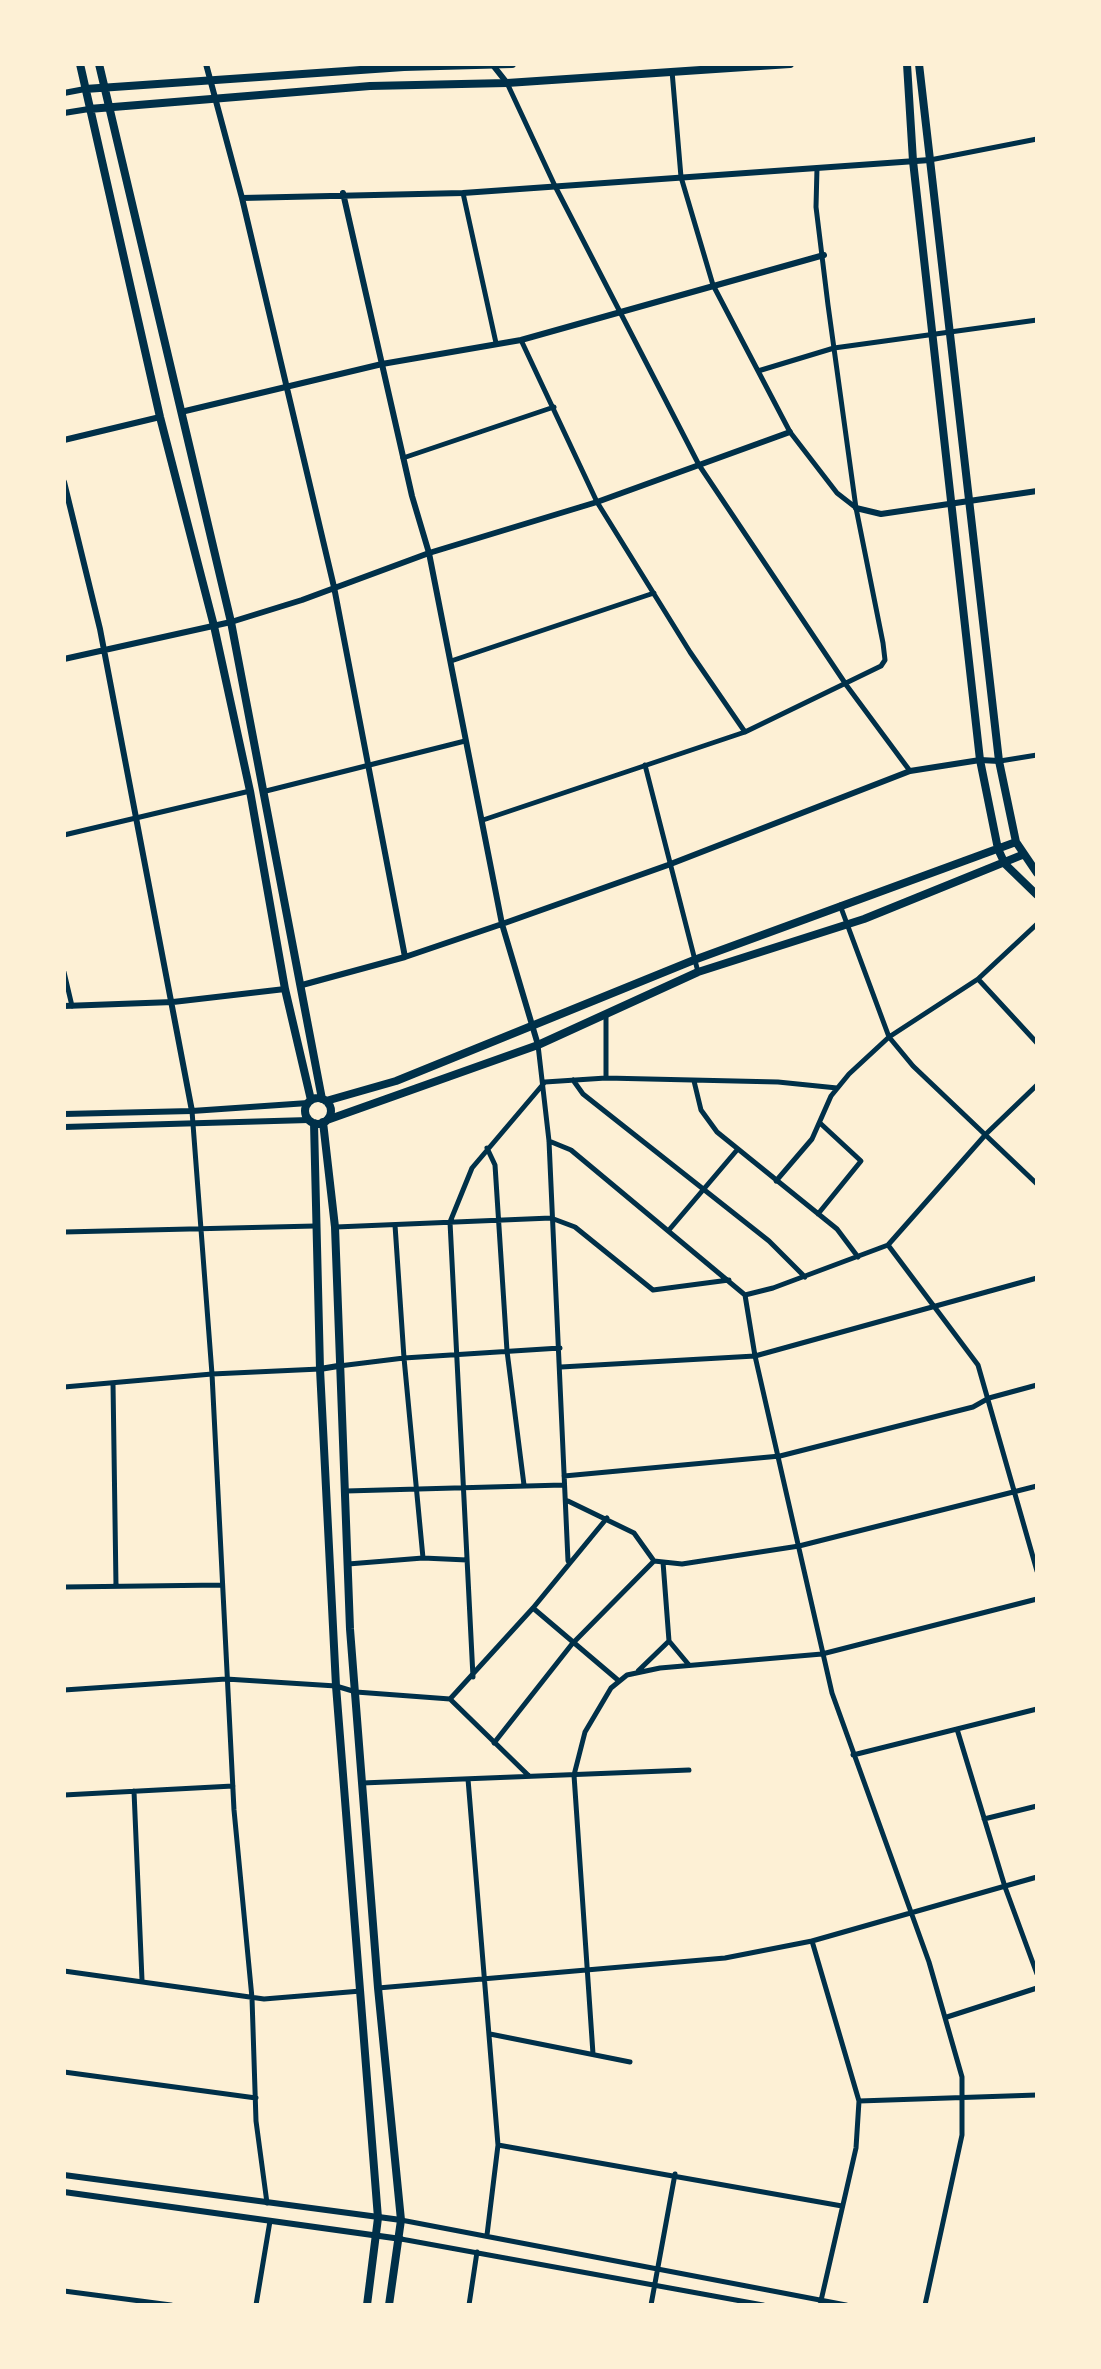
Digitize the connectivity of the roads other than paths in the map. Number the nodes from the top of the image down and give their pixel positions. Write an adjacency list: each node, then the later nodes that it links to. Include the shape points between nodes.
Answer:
1 (80, 64): 13 (main road)
2 (99, 64): 12 (main road)
3 (206, 64): 10 (street)
4 (492, 64): 5 (main road); 10 (main road); 11 (street)
5 (512, 64)
6 (790, 64): 9 (main road)
7 (907, 64): 21 (main road)
8 (919, 64): 20 (main road)
9 (672, 71): 11 (main road); 23 (street)
10 (209, 79): 12 (main road); 15 (street)
11 (507, 83): 15 (main road, via 370,86); 24 (street)
12 (103, 87): 13 (main road); 16 (main road)
13 (85, 89): 14 (street); 17 (main road)
14 (64, 93)
15 (214, 98): 16 (main road); 27 (street)
16 (109, 106): 17 (main road); 41 (main road)
17 (89, 109): 18 (street); 42 (main road)
18 (64, 113)
19 (1037, 139): 20 (street)
20 (930, 160): 21 (street); 33 (main road)
21 (913, 161): 22 (street); 32 (main road)
22 (817, 167): 23 (street); 28 (street, via 816,207)
23 (681, 177): 24 (street); 29 (street)
24 (555, 186): 26 (street); 30 (street)
25 (343, 193): 26 (street); 27 (street); 37 (street)
26 (463, 193): 35 (street)
27 (242, 198): 39 (street)
28 (824, 255): 29 (street); 36 (street)
29 (713, 285): 30 (street); 38 (street)
30 (620, 314): 34 (street); 46 (street)
31 (1037, 320): 33 (street)
32 (933, 333): 33 (street); 36 (street); 51 (main road)
33 (951, 334): 49 (main road)
34 (521, 340): 35 (street); 40 (street)
35 (496, 343): 37 (street)
36 (834, 348): 38 (street); 52 (street)
37 (382, 364): 39 (street); 45 (street)
38 (758, 371): 43 (street)
39 (284, 387): 41 (street); 54 (street)
40 (554, 407): 45 (street); 50 (street)
41 (181, 412): 56 (main road)
42 (160, 417): 44 (street); 57 (main road)
43 (790, 432): 46 (street); 52 (street, via 837,493)
44 (64, 440)
45 (403, 458): 53 (street)
46 (699, 465): 50 (street); 61 (street)
47 (64, 482): 58 (street)
48 (1037, 491): 49 (street)
49 (967, 499): 51 (street); 66 (main road)
50 (597, 502): 53 (street); 55 (street)
51 (953, 502): 52 (street, via 881,514); 65 (main road)
52 (856, 508): 61 (street, via 885,660)
53 (429, 553): 54 (street); 60 (street)
54 (334, 587): 56 (street); 68 (street)
55 (654, 593): 60 (street); 62 (street)
56 (231, 622): 57 (street); 71 (main road)
57 (214, 626): 58 (street); 70 (main road)
58 (102, 650): 59 (street); 72 (street)
59 (64, 659)
60 (451, 661): 63 (street)
61 (847, 686): 62 (street); 69 (street)
62 (745, 732): 67 (street)
63 (465, 741): 68 (street); 73 (street)
64 (1037, 755): 66 (street)
65 (980, 760): 66 (street); 69 (street); 76 (main road)
66 (999, 761): 75 (main road)
67 (645, 765): 73 (street); 79 (street)
68 (368, 768): 71 (street); 86 (street)
69 (910, 771): 79 (street)
70 (250, 791): 72 (street); 92 (main road)
71 (266, 791): 91 (main road)
72 (138, 818): 74 (street); 93 (street)
73 (483, 820): 83 (street)
74 (64, 835)
75 (1016, 842): 76 (main road); 77 (main road)
76 (998, 849): 78 (main road); 82 (main road)
77 (1022, 855): 78 (main road); 80 (main road)
78 (1005, 864): 81 (main road); 84 (main road)
79 (668, 865): 83 (street); 87 (street)
80 (1037, 873)
81 (1037, 895)
82 (840, 905): 84 (street); 87 (main road)
83 (502, 924): 86 (street); 96 (street)
84 (848, 924): 89 (main road); 97 (street)
85 (1037, 924): 90 (street)
86 (405, 957): 91 (street)
87 (694, 960): 89 (street); 96 (main road)
88 (64, 972): 94 (street)
89 (698, 972): 95 (main road)
90 (978, 979): 97 (street); 98 (street)
91 (302, 985): 106 (main road)
92 (285, 989): 93 (street); 107 (main road)
93 (173, 1002): 94 (street); 108 (street)
94 (68, 1006)
95 (606, 1014): 99 (main road); 100 (street)
96 (533, 1025): 99 (street); 106 (main road, via 396,1081)
97 (889, 1037): 105 (street); 114 (street)
98 (1037, 1043)
99 (538, 1045): 103 (street); 110 (main road)
100 (606, 1078): 101 (street); 102 (street)
101 (573, 1080): 103 (street); 120 (street, via 583,1094)
102 (694, 1081): 105 (street); 117 (street, via 708,1121)
103 (545, 1082): 115 (street); 116 (street)
104 (1037, 1085): 114 (street)
105 (837, 1088): 111 (street)
106 (324, 1100): 107 (main road); 110 (main road, via 331,1110)
107 (309, 1102): 108 (street); 110 (main road, via 305,1114)
108 (192, 1111): 109 (street); 112 (street)
109 (64, 1114)
110 (318, 1121): 112 (street); 126 (main road); 127 (main road)
111 (820, 1123): 118 (street); 121 (street, via 861,1161)
112 (194, 1124): 113 (street); 128 (street)
113 (64, 1127)
114 (987, 1133): 119 (street); 131 (street)
115 (549, 1141): 122 (street); 129 (street, via 571,1150)
116 (487, 1148): 123 (street, via 495,1165); 124 (street, via 466,1180)
117 (737, 1150): 118 (street); 120 (street)
118 (776, 1181): 121 (street)
119 (1037, 1184)
120 (705, 1190): 129 (street); 133 (street)
121 (818, 1214): 132 (street, via 844,1236)
122 (551, 1218): 123 (street); 135 (street, via 575,1227 653,1290); 138 (street)
123 (499, 1221): 124 (street); 139 (street)
124 (450, 1222): 125 (street); 140 (street)
125 (395, 1225): 127 (street); 142 (street)
126 (315, 1226): 128 (street); 145 (main road)
127 (335, 1227): 143 (main road)
128 (202, 1230): 130 (street); 146 (street)
129 (669, 1230): 135 (street)
130 (64, 1232)
131 (888, 1245): 132 (street); 137 (street)
132 (858, 1257): 133 (street)
133 (805, 1277): 136 (street)
134 (1037, 1278): 137 (street)
135 (729, 1280): 136 (street)
136 (745, 1295): 141 (street)
137 (935, 1307): 141 (street); 150 (street, via 972,1354)
138 (560, 1348): 139 (street); 144 (street)
139 (507, 1351): 140 (street); 153 (street)
140 (455, 1355): 142 (street); 157 (street)
141 (755, 1356): 144 (street); 151 (street)
142 (404, 1358): 143 (street); 156 (street)
143 (338, 1366): 145 (street); 158 (main road)
144 (561, 1367): 152 (street)
145 (320, 1369): 146 (street); 183 (main road)
146 (212, 1374): 147 (street); 170 (street)
147 (113, 1383): 149 (street); 171 (street)
148 (1037, 1385): 150 (street)
149 (64, 1387)
150 (989, 1398): 151 (street, via 973,1407); 159 (street)
151 (780, 1456): 152 (street); 162 (street)
152 (564, 1476): 154 (street)
153 (524, 1485): 154 (street); 157 (street)
154 (563, 1485): 160 (street)
155 (1037, 1486): 159 (street)
156 (419, 1488): 157 (street); 158 (street); 163 (street)
157 (461, 1488): 164 (street)
158 (346, 1491): 168 (main road)
159 (1015, 1491): 162 (street); 169 (street)
160 (568, 1501): 161 (street); 165 (street)
161 (607, 1518): 165 (street); 166 (street, via 634,1533)
162 (799, 1546): 167 (street, via 682,1564); 177 (street)
163 (423, 1558): 164 (street); 168 (street)
164 (467, 1560): 180 (street)
165 (568, 1561): 174 (street)
166 (654, 1561): 167 (street); 176 (street)
167 (663, 1562): 175 (street)
168 (347, 1564): 185 (main road)
169 (1037, 1571)
170 (222, 1585): 171 (street); 181 (street)
171 (116, 1586): 172 (street)
172 (64, 1587)
173 (1037, 1599): 177 (street)
174 (533, 1608): 176 (street); 180 (street)
175 (669, 1641): 178 (street); 179 (street)
176 (572, 1644): 182 (street); 189 (street)
177 (822, 1654): 178 (street); 190 (street)
178 (689, 1666): 179 (street)
179 (636, 1673): 182 (street)
180 (473, 1677): 186 (street)
181 (226, 1679): 183 (street); 184 (street); 196 (street)
182 (619, 1681): 192 (street, via 585,1732)
183 (336, 1686): 185 (street); 212 (main road)
184 (64, 1690)
185 (356, 1692): 186 (street); 195 (main road)
186 (450, 1699): 189 (street)
187 (1037, 1709): 188 (street)
188 (957, 1729): 190 (street); 200 (street)
189 (494, 1743): 193 (street)
190 (853, 1755): 203 (street)
191 (689, 1770): 192 (street)
192 (574, 1775): 193 (street); 205 (street)
193 (529, 1776): 194 (street)
194 (468, 1779): 195 (street); 208 (street)
195 (362, 1783): 210 (main road)
196 (233, 1786): 197 (street); 213 (street)
197 (134, 1791): 198 (street); 209 (street)
198 (64, 1795)
199 (1037, 1806): 200 (street)
200 (984, 1819): 202 (street)
201 (1037, 1877): 202 (street)
202 (1005, 1887): 203 (street); 207 (street)
203 (911, 1912): 204 (street); 214 (street)
204 (812, 1941): 205 (street, via 725,1958); 222 (street)
205 (589, 1970): 208 (street); 216 (street)
206 (64, 1971): 209 (street)
207 (1037, 1974)
208 (486, 1979): 210 (street); 215 (street)
209 (142, 1980): 213 (street)
210 (378, 1988): 230 (main road)
211 (1037, 1988): 214 (street)
212 (361, 1991): 213 (street); 229 (main road)
213 (252, 1998): 221 (street)
214 (947, 2017): 220 (street)
215 (490, 2034): 216 (street); 223 (street)
216 (593, 2054): 217 (street)
217 (630, 2062)
218 (64, 2072): 221 (street)
219 (1037, 2095): 220 (street)
220 (964, 2096): 222 (street); 248 (street, via 962,2135)
221 (256, 2098): 227 (street)
222 (859, 2101): 228 (street, via 858,2137)
223 (498, 2145): 224 (street); 233 (street)
224 (675, 2174): 228 (street); 236 (street)
225 (64, 2175): 227 (street)
226 (64, 2192): 231 (street)
227 (267, 2203): 229 (street)
228 (842, 2206): 239 (street)
229 (378, 2218): 230 (street); 232 (main road)
230 (401, 2220): 233 (street); 234 (main road)
231 (270, 2221): 232 (street); 241 (street)
232 (377, 2235): 234 (street); 242 (main road)
233 (487, 2235): 236 (street)
234 (401, 2239): 235 (street); 243 (main road)
235 (477, 2252): 237 (street); 244 (street)
236 (657, 2268): 237 (street); 239 (street)
237 (654, 2285): 245 (street); 246 (street)
238 (64, 2291): 240 (street)
239 (820, 2302): 247 (street)
240 (171, 2305)
241 (256, 2305)
242 (367, 2305)
243 (389, 2305)
244 (469, 2305)
245 (651, 2305)
246 (763, 2305)
247 (846, 2305)
248 (925, 2305)

